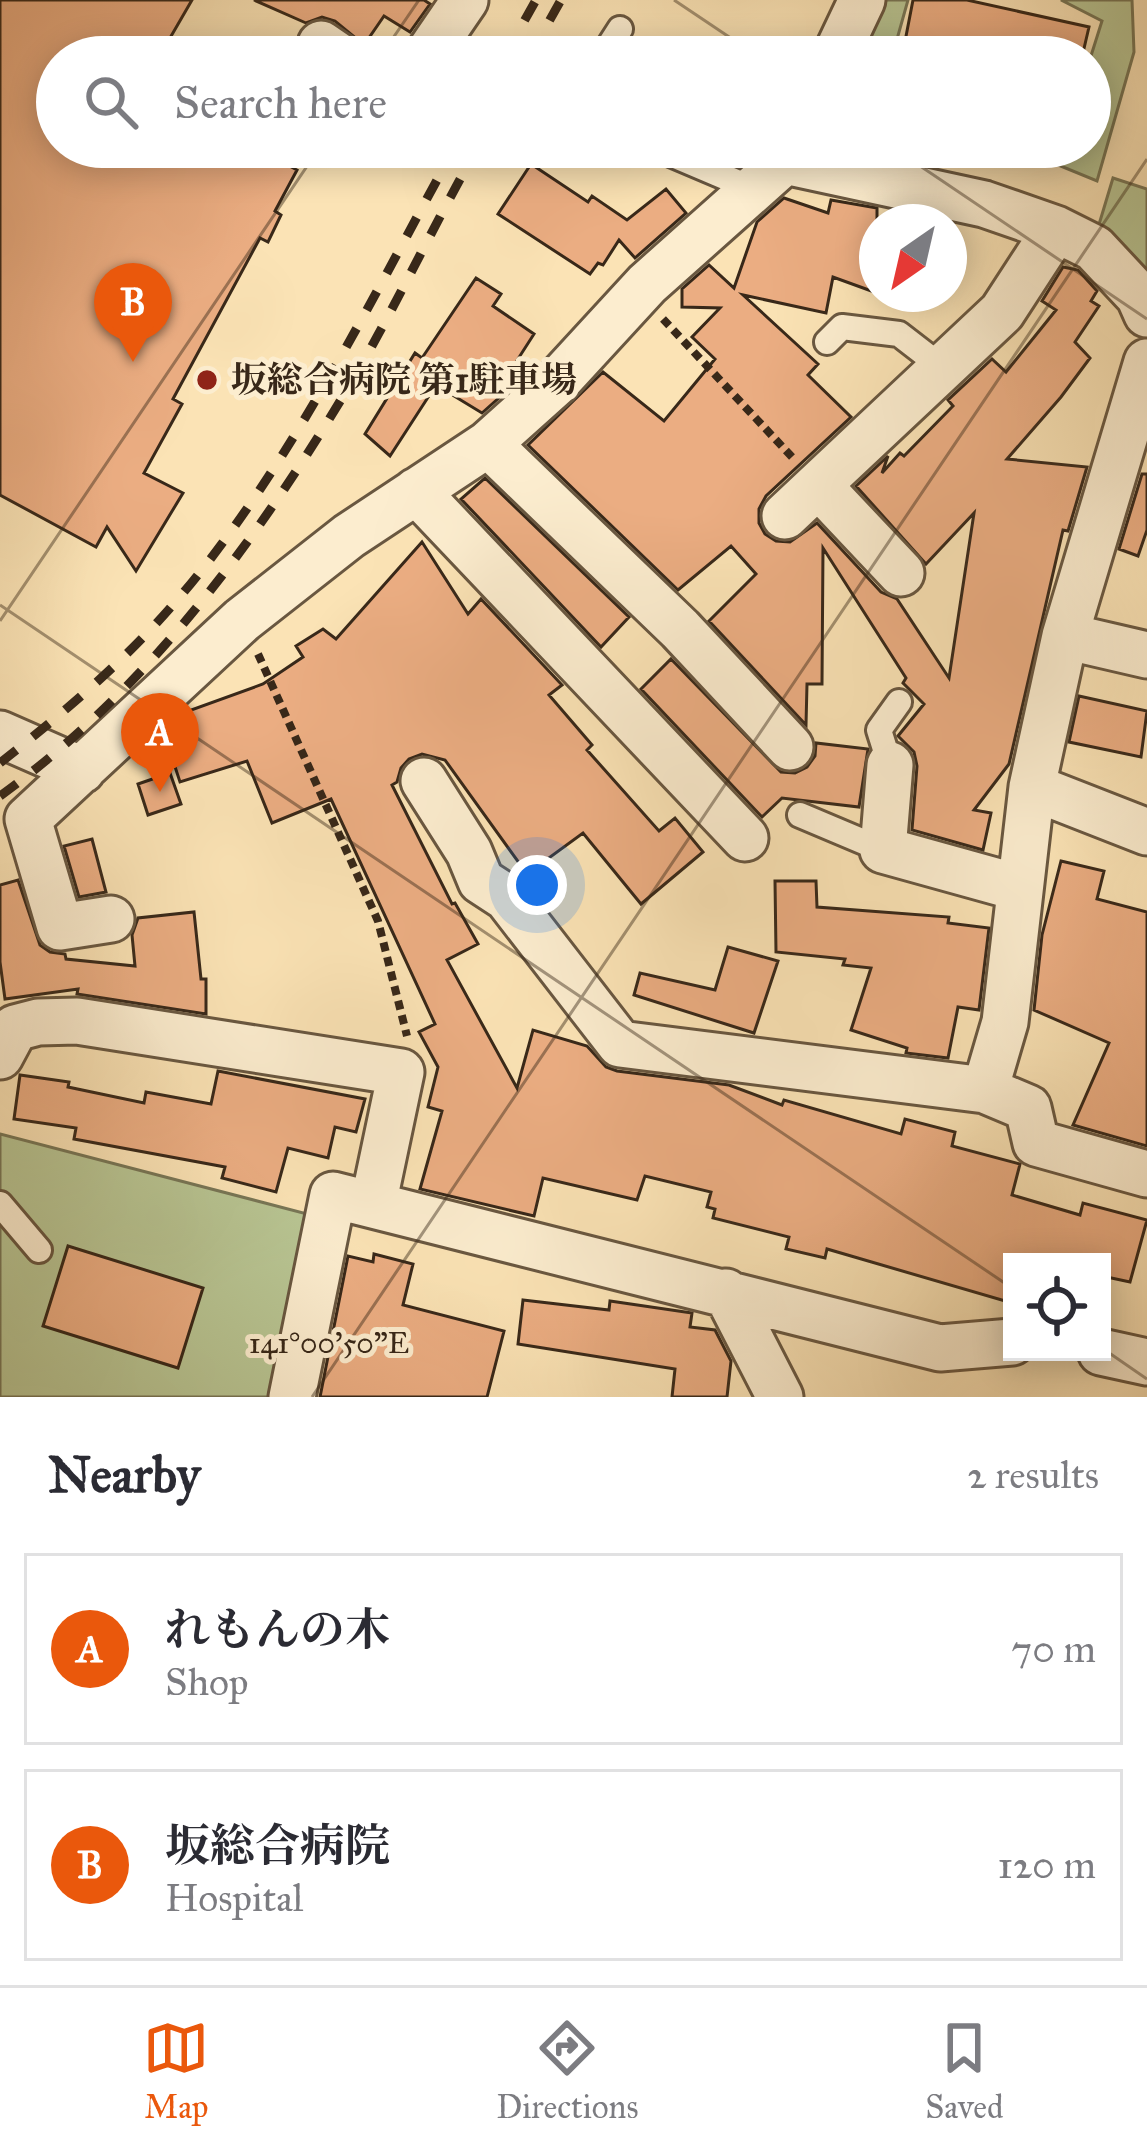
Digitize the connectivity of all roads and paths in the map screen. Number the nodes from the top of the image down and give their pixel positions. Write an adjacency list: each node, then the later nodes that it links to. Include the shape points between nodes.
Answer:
1 (464, 0): 4 (street)
2 (862, 0): 6 (street)
3 (620, 29): 5 (lane)
4 (440, 36)
5 (616, 36)
6 (845, 36)
7 (775, 168): 15 (street)
8 (788, 168): 9 (street, via 984,204)
9 (1056, 229): 11 (street, via 1094,248); 14 (street, via 1003,312)
10 (651, 307): 16 (path)
11 (1147, 314)
12 (827, 342): 14 (lane, via 842,327 899,334)
13 (1147, 362): 21 (street)
14 (943, 368): 16 (street)
15 (488, 444): 17 (street); 25 (street)
16 (818, 485): 18 (street); 19 (street)
17 (416, 491): 20 (street); 32 (street)
18 (785, 516)
19 (901, 573)
20 (242, 620): 27 (street); 37 (path, via 378,920 411,1056)
21 (1065, 637): 22 (street); 29 (street)
22 (1147, 655)
23 (899, 702): 26 (lane, via 879,730)
24 (0, 734): 27 (street)
25 (790, 747)
26 (890, 765): 33 (street)
27 (82, 770): 35 (street, via 28,819 60,927)
28 (424, 781): 38 (street, via 482,881 507,898 620,1044)
29 (1032, 787): 31 (street); 34 (street)
30 (800, 815): 33 (lane)
31 (1147, 832)
32 (745, 838)
33 (883, 850): 34 (street)
34 (1020, 888): 38 (street, via 1005,1022)
35 (111, 920)
36 (0, 1057): 37 (street, via 15,1028 77,1021)
37 (401, 1072): 41 (street)
38 (985, 1090): 39 (street, via 1028,1108 1036,1143)
39 (1147, 1174)
40 (0, 1204): 42 (lane)
41 (373, 1205): 43 (street); 47 (street, via 333,1195)
42 (39, 1250)
43 (726, 1292): 44 (street, via 940,1348); 48 (street)
44 (1003, 1343)
45 (1111, 1354): 46 (street)
46 (1147, 1362)
47 (292, 1397)
48 (779, 1397)

